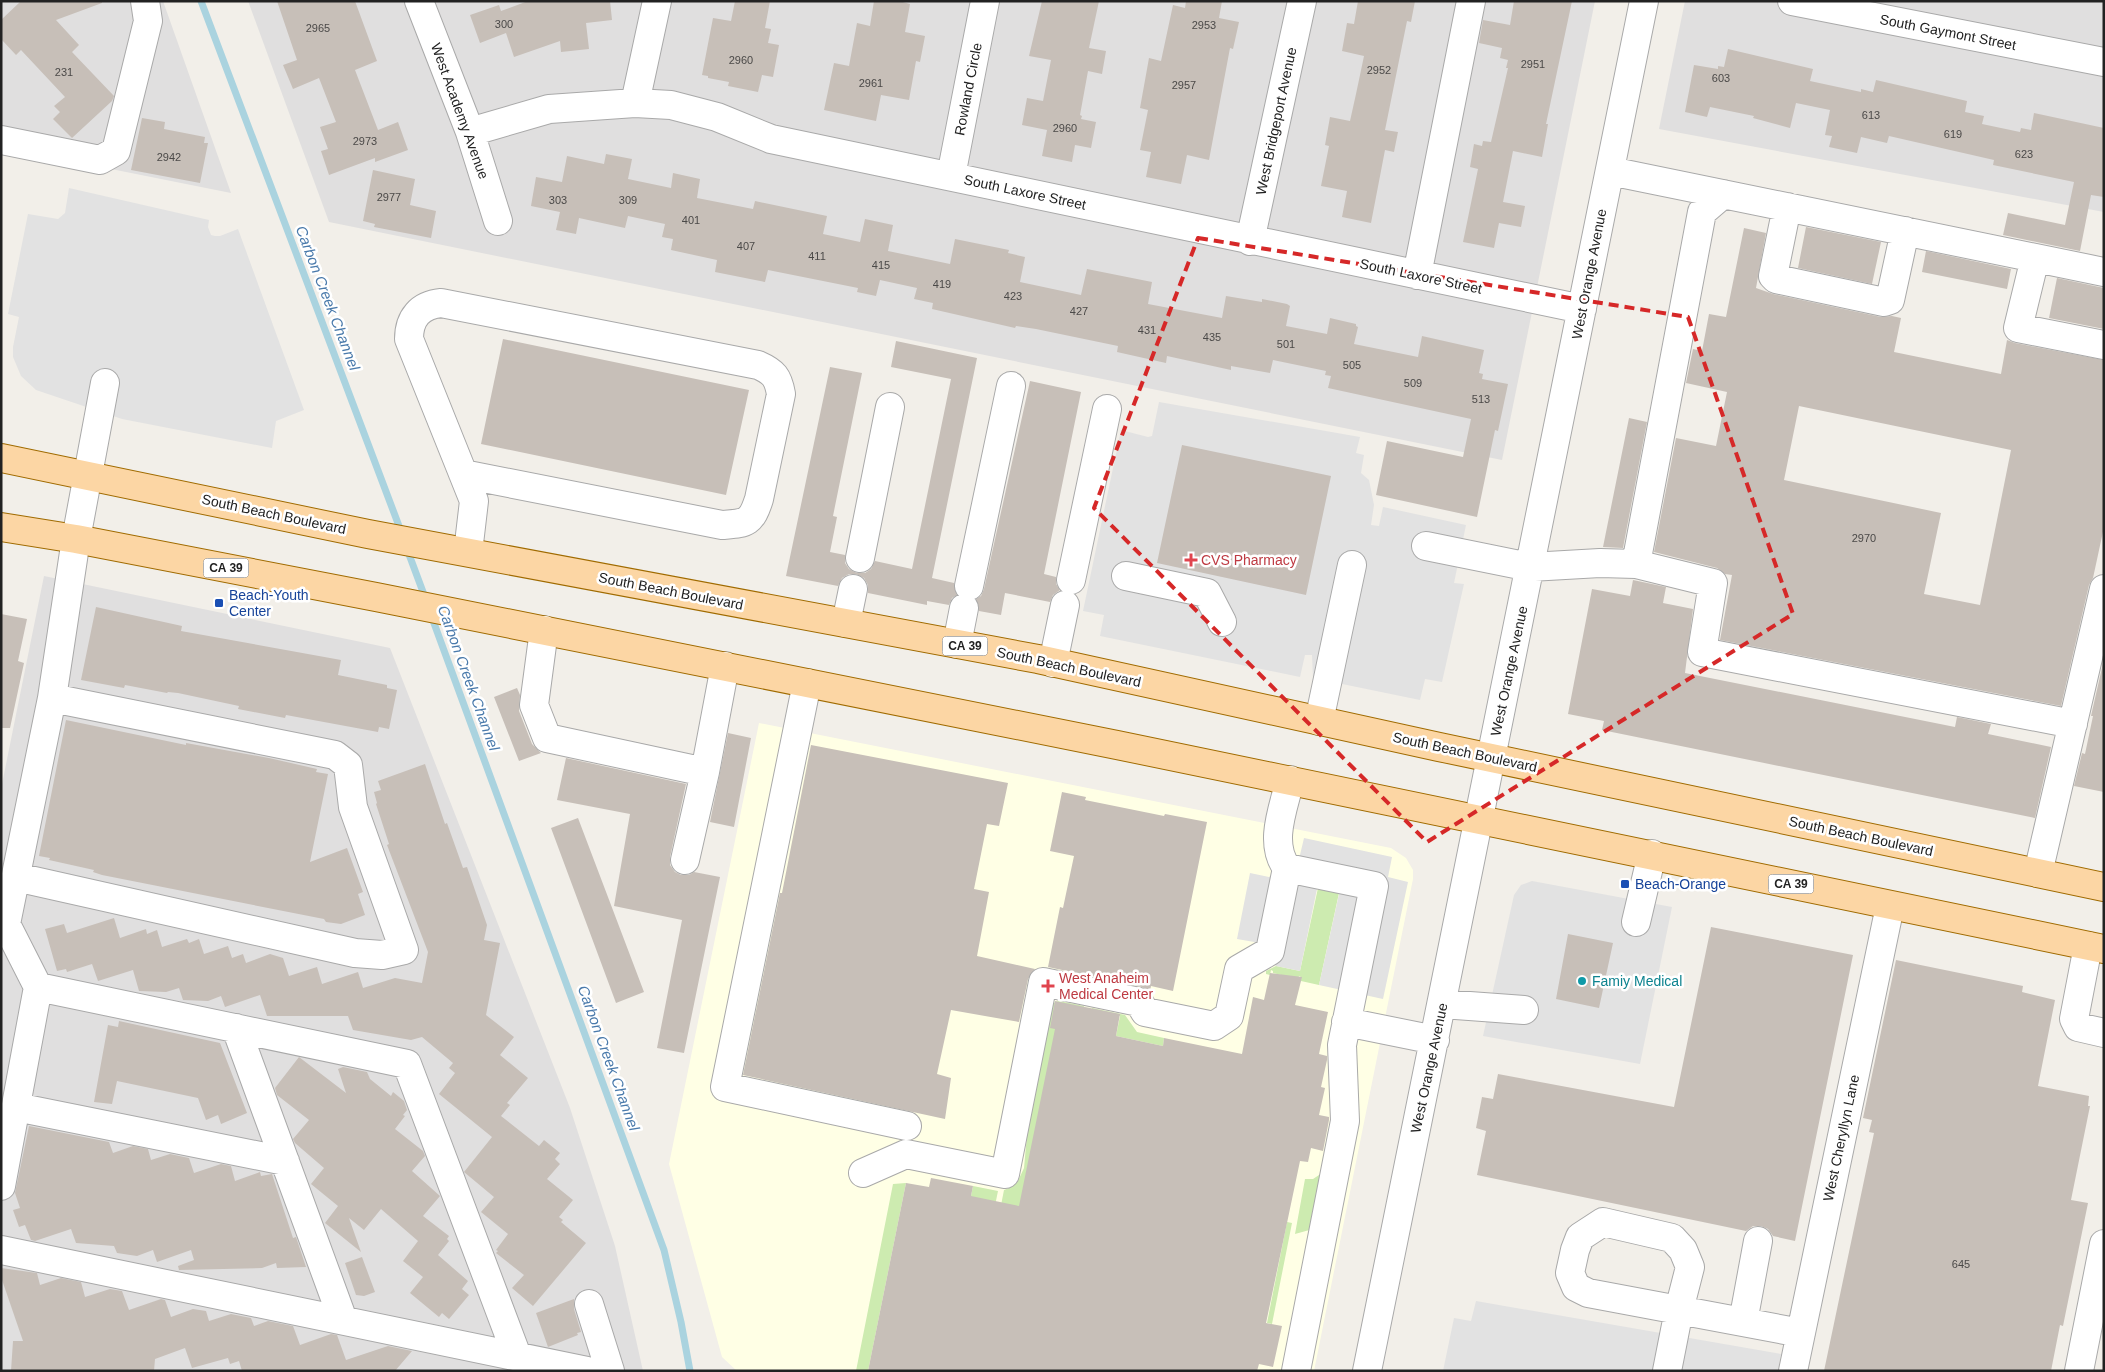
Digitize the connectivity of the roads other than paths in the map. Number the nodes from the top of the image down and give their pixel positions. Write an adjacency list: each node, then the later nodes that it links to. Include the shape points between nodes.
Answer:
1 (145, 1): 12 (street, via 148,21 116,151 100,160)
2 (419, 1): 11 (street, West Academy Avenue)
3 (657, 1): 10 (street)
4 (985, 1): 14 (street, Rowland Circle)
5 (1302, 1): 19 (street, West Bridgeport Avenue)
6 (1471, 1): 22 (street)
7 (1644, 1): 13 (street, West Orange Avenue)
8 (1792, 1): 9 (street, South Gaymont Street)
9 (2104, 62)
10 (635, 104): 11 (street, South Laxore Street, via 549,109); 14 (street, South Laxore Street, via 671,106 717,117 771,139)
11 (470, 132): 17 (street, West Academy Avenue)
12 (1, 140)
13 (1610, 171): 15 (street); 23 (street, West Orange Avenue)
14 (951, 176): 19 (street, South Laxore Street)
15 (1723, 194): 16 (street); 37 (street, via 1702,212)
16 (1787, 207): 18 (street); 18 (street, via 1776,279 1884,302 1890,300)
17 (498, 221)
18 (1906, 231): 20 (street)
19 (1250, 241): 22 (street, South Laxore Street)
20 (2034, 258): 21 (street); 24 (street, via 2018,328)
21 (2104, 272)
22 (1417, 275): 23 (street, South Laxore Street)
23 (1582, 309): 39 (street, West Orange Avenue)
24 (2104, 345)
25 (105, 383): 30 (street)
26 (1011, 386): 46 (street)
27 (890, 407): 36 (street)
28 (1107, 409): 47 (street)
29 (1, 458): 30 (main road, South Beach Boulevard / CA 39)
30 (88, 474): 33 (street); 35 (main road, South Beach Boulevard / CA 39)
31 (463, 474): 31 (street, via 409,339 413,318 429,304 441,303 758,365 768,369 778,380 781,394 759,499 754,515 741,524 722,525); 35 (street, via 474,501)
32 (1, 527): 33 (main road, CA 39)
33 (76, 539): 45 (main road, CA 39); 50 (street)
34 (1426, 546): 39 (street)
35 (468, 552): 44 (main road, South Beach Boulevard / CA 39)
36 (860, 558)
37 (1636, 564): 39 (street); 52 (street, via 1713,583 1702,652)
38 (1352, 566): 51 (street)
39 (1530, 567): 53 (street, West Orange Avenue)
40 (1126, 576): 43 (street, via 1207,593)
41 (853, 589): 44 (street)
42 (2104, 589): 52 (street)
43 (1222, 622)
44 (846, 623): 46 (main road, South Beach Boulevard / CA 39)
45 (544, 630): 48 (main road, CA 39); 54 (street, via 534,705 546,738)
46 (957, 644): 47 (main road, South Beach Boulevard / CA 39)
47 (1054, 663): 51 (main road, South Beach Boulevard / CA 39)
48 (725, 666): 49 (main road, CA 39); 54 (street)
49 (807, 683): 55 (main road, CA 39); 74 (street, via 726,1087)
50 (52, 698): 61 (street); 61 (street, via 335,755 348,765 353,807 404,950 382,956 355,952)
51 (1319, 721): 53 (main road, South Beach Boulevard / CA 39)
52 (2073, 724): 60 (street)
53 (1491, 757): 56 (street, West Orange Avenue); 60 (main road, South Beach Boulevard / CA 39)
54 (705, 772): 58 (street)
55 (1290, 780): 56 (main road, CA 39); 59 (street, via 1278,838 1278,850)
56 (1478, 819): 57 (main road, CA 39); 67 (street, West Orange Avenue)
57 (1652, 854): 63 (main road, CA 39); 64 (street)
58 (685, 860)
59 (1288, 868): 69 (street, via 1374,886); 76 (street, via 1270,951 1240,969 1229,1016 1214,1026 1145,1012 1139,1002 1043,982 1005,1174 906,1154)
60 (2038, 874): 62 (main road, South Beach Boulevard / CA 39)
61 (16, 877): 66 (street, via 6,924)
62 (2104, 887)
63 (1890, 906): 65 (main road, CA 39); 84 (street, West Cheryllyn Lane)
64 (1636, 922)
65 (2096, 947): 71 (street, via 2074,1019 2078,1027)
66 (38, 987): 70 (street); 73 (street)
67 (1442, 1004): 68 (street); 72 (street, West Orange Avenue)
68 (1524, 1010)
69 (1346, 1022): 72 (street); 88 (street, via 1342,1045 1346,1121)
70 (236, 1028): 75 (street); 85 (street, via 407,1064)
71 (2104, 1033)
72 (1435, 1040): 89 (street, West Orange Avenue)
73 (16, 1107): 75 (street); 77 (street)
74 (907, 1126)
75 (285, 1161): 82 (street)
76 (863, 1173)
77 (1, 1186)
78 (1758, 1241): 83 (street)
79 (2104, 1244): 92 (street)
80 (1, 1250): 82 (street)
81 (589, 1304): 87 (street)
82 (343, 1320): 85 (street)
83 (1743, 1322): 84 (street); 90 (street, via 1679,1310)
84 (1801, 1333): 91 (street, West Cheryllyn Lane)
85 (517, 1356): 86 (street)
86 (587, 1371)
87 (610, 1371)
88 (1296, 1371)
89 (1367, 1371)
90 (1667, 1371)
91 (1793, 1371)
92 (2079, 1371)

